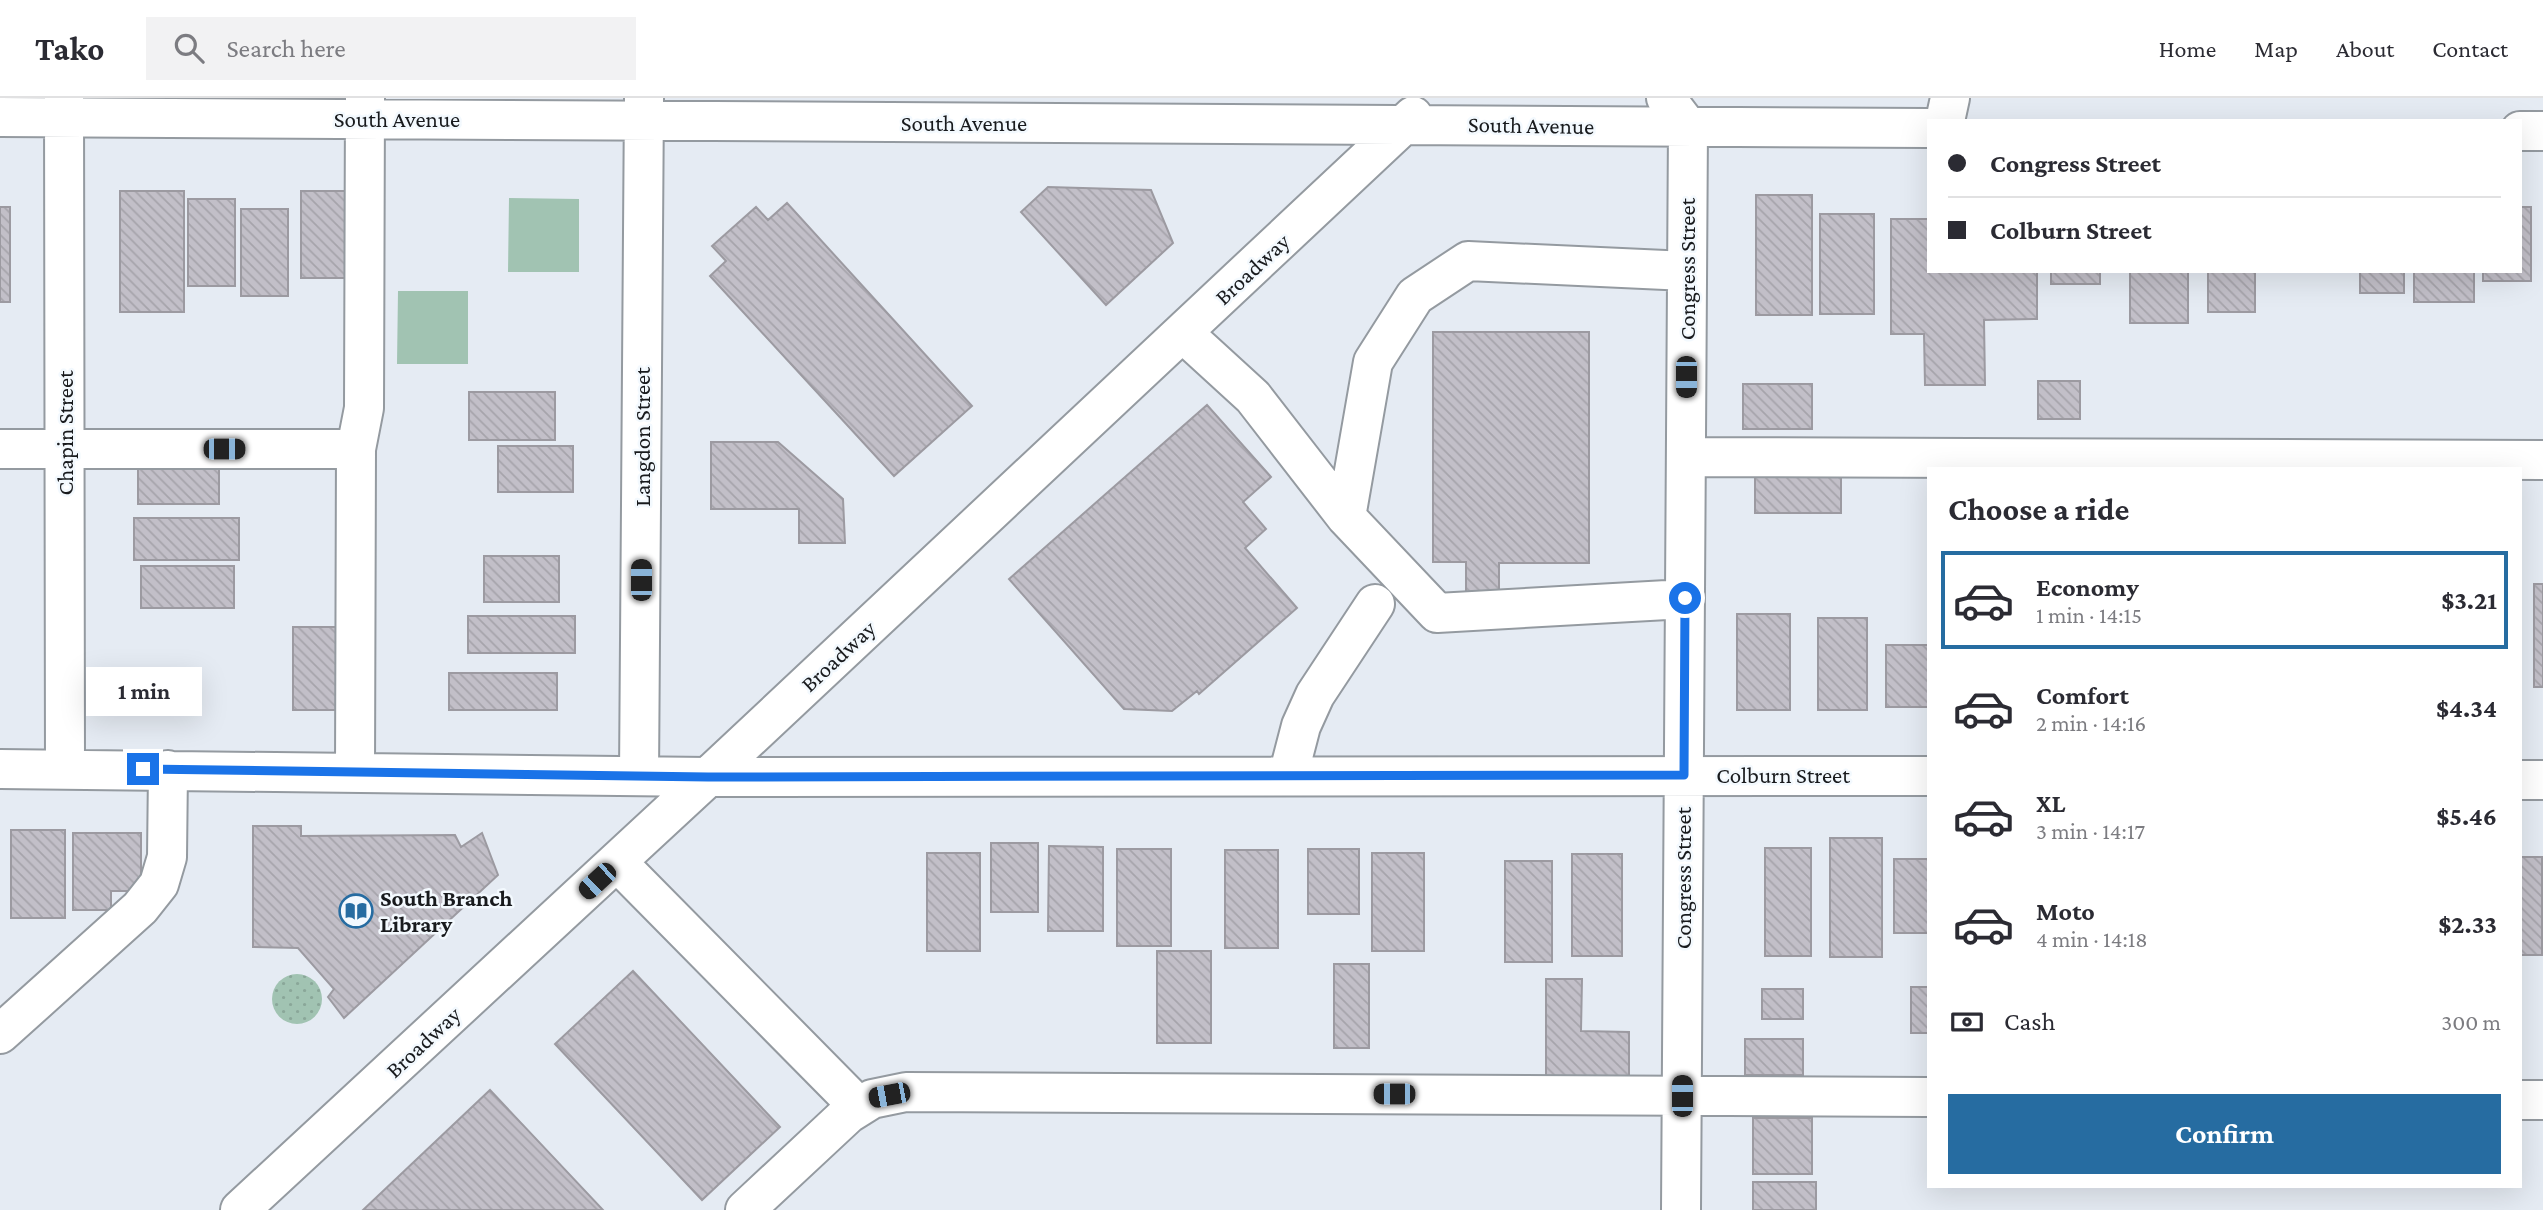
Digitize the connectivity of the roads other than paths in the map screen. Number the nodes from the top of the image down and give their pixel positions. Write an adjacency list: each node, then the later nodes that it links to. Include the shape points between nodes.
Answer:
1 (1433, 98): 15 (street, Broadway)
2 (1889, 98): 16 (street)
3 (1950, 98): 14 (street)
4 (64, 108): 5 (street, South Avenue); 13 (street, South Avenue); 23 (street, Chapin Street)
5 (365, 108): 6 (street, South Avenue); 24 (street, via 364,408)
6 (644, 109): 7 (street, South Avenue); 35 (street, Langdon Street)
7 (734, 109): 8 (street, South Avenue)
8 (878, 110): 9 (street, South Avenue)
9 (916, 110): 10 (street, South Avenue)
10 (1012, 110): 11 (street, South Avenue)
11 (1173, 111): 15 (street, South Avenue)
12 (1677, 112): 15 (street, South Avenue); 17 (street, South Avenue); 20 (street, Congress Street)
13 (0, 117)
14 (1934, 119)
15 (1405, 124): 21 (street, Broadway)
16 (1927, 125)
17 (1927, 126)
18 (2522, 131): 19 (street)
19 (2543, 131)
20 (1687, 271): 25 (street, Congress Street); 27 (street, via 1468,261 1415,296 1373,362)
21 (1183, 333): 27 (street, via 1253,397); 38 (street, Broadway)
22 (0, 449): 23 (street)
23 (65, 449): 24 (street); 30 (street, Chapin Street)
24 (356, 449): 33 (street)
25 (1686, 457): 26 (street); 28 (street, Congress Street)
26 (2543, 460)
27 (1346, 517): 28 (street, via 1437,613)
28 (1685, 598): 34 (street, Congress Street)
29 (1375, 604): 36 (street, via 1315,695)
30 (65, 768): 31 (street, Colburn Street); 32 (street, Colburn Street)
31 (0, 769)
32 (168, 770): 33 (street, Colburn Street); 42 (street, via 167,858 159,884 140,908)
33 (355, 772): 35 (street, Colburn Street)
34 (1684, 775): 36 (street, Colburn Street); 37 (street, Colburn Street); 43 (street, Congress Street)
35 (639, 776): 38 (street, Colburn Street)
36 (1288, 776): 38 (street, Colburn Street)
37 (1927, 776)
38 (708, 777): 41 (street, Broadway)
39 (2522, 780): 40 (street)
40 (2543, 780)
41 (617, 862): 47 (street); 48 (street, Broadway)
42 (0, 1034)
43 (1682, 1096): 44 (street); 47 (street, via 906,1092 872,1098); 50 (street, Congress Street)
44 (1927, 1097)
45 (2522, 1100): 46 (street)
46 (2543, 1100)
47 (859, 1107): 49 (street)
48 (250, 1207)
49 (745, 1210)
50 (1681, 1210)

